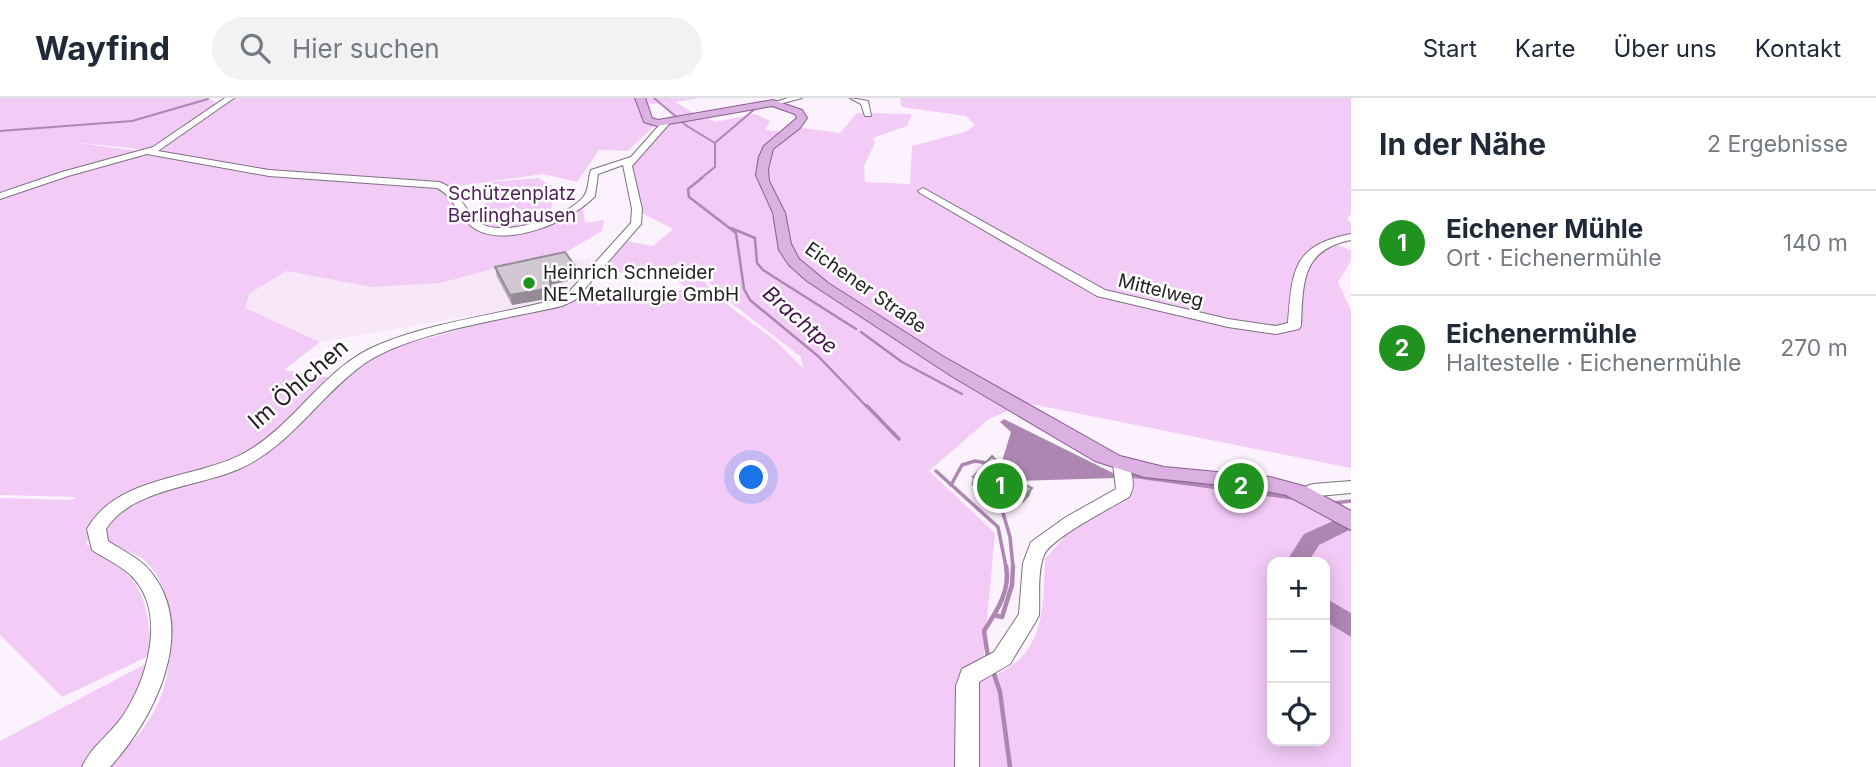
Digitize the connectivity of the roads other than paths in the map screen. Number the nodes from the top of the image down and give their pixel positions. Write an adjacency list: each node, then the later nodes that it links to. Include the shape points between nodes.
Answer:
1 (230, 98): 8 (street)
2 (640, 98): 7 (main road, via 648,120)
3 (798, 98): 5 (street)
4 (854, 98): 6 (street, via 865,103)
5 (779, 101): 7 (main road); 13 (main road, Eichener Straße, via 802,118 769,144 762,172 779,214 788,254 841,297 1015,407)
6 (868, 114)
7 (669, 123): 9 (street)
8 (148, 152): 9 (street, via 269,173 439,185 450,190 476,225 506,232 528,229 568,212 590,196 594,172); 11 (street)
9 (632, 159): 17 (street, Im Öhlchen, via 627,166 636,224 571,297 381,348 347,371 257,453 209,475 140,494 106,514 97,527 99,545 142,575 153,591 161,621 156,675 141,709)
10 (923, 191): 12 (street, Mittelweg, via 1101,293 1182,314 1276,330 1294,326 1298,278 1316,246)
11 (0, 196)
12 (1351, 237)
13 (1121, 464): 15 (main road, via 1277,485); 18 (street, via 1123,493 1038,547 1032,563 1029,615 996,664 970,676)
14 (1351, 487): 15 (street, via 1314,490)
15 (1308, 495): 16 (main road)
16 (1347, 520)
17 (94, 767)
18 (967, 767)

